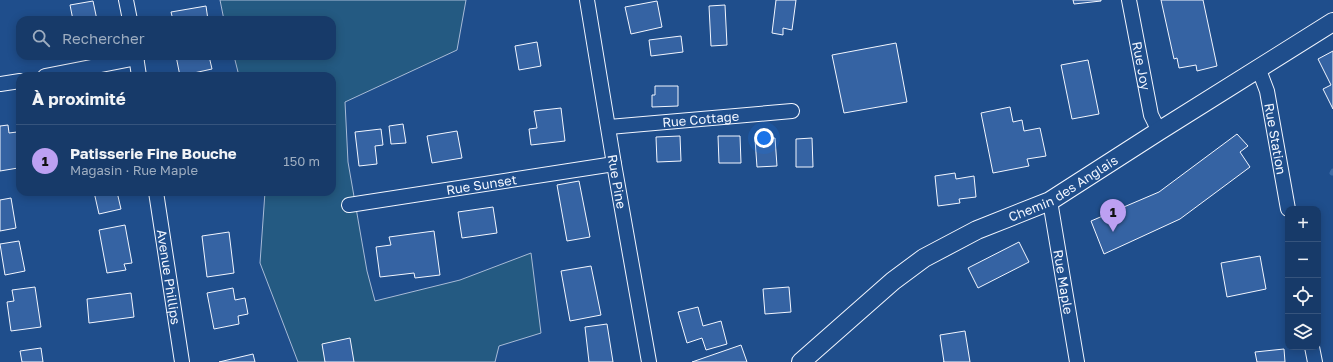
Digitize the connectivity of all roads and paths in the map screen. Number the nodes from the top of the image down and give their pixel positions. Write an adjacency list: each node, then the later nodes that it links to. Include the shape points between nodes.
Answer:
1 (126, 0): 4 (street)
2 (587, 0): 14 (street, Rue Pine)
3 (1129, 0): 15 (street, Rue Joy, via 1151,115)
4 (129, 16)
5 (1333, 22): 8 (street, Chemin des Anglais)
6 (121, 60): 9 (street)
7 (136, 60): 10 (street)
8 (1259, 70): 15 (street, Chemin des Anglais); 20 (street, Rue Station, via 1268,91)
9 (63, 72)
10 (138, 72)
11 (16, 82): 12 (street)
12 (0, 84)
13 (792, 111): 14 (street, Rue Cottage)
14 (609, 127): 16 (street, Rue Pine)
15 (1159, 131): 18 (street, Chemin des Anglais)
16 (614, 164): 19 (street, Rue Sunset); 23 (street, Rue Pine)
17 (157, 196): 22 (street, Avenue Phillips)
18 (1050, 201): 24 (street, Chemin des Anglais, via 977,230 924,258 893,281); 25 (street, Rue Maple)
19 (349, 205)
20 (1287, 206)
21 (1313, 350): 26 (street)
22 (182, 362)
23 (650, 362)
24 (801, 362)
25 (1078, 362)
26 (1315, 362)

